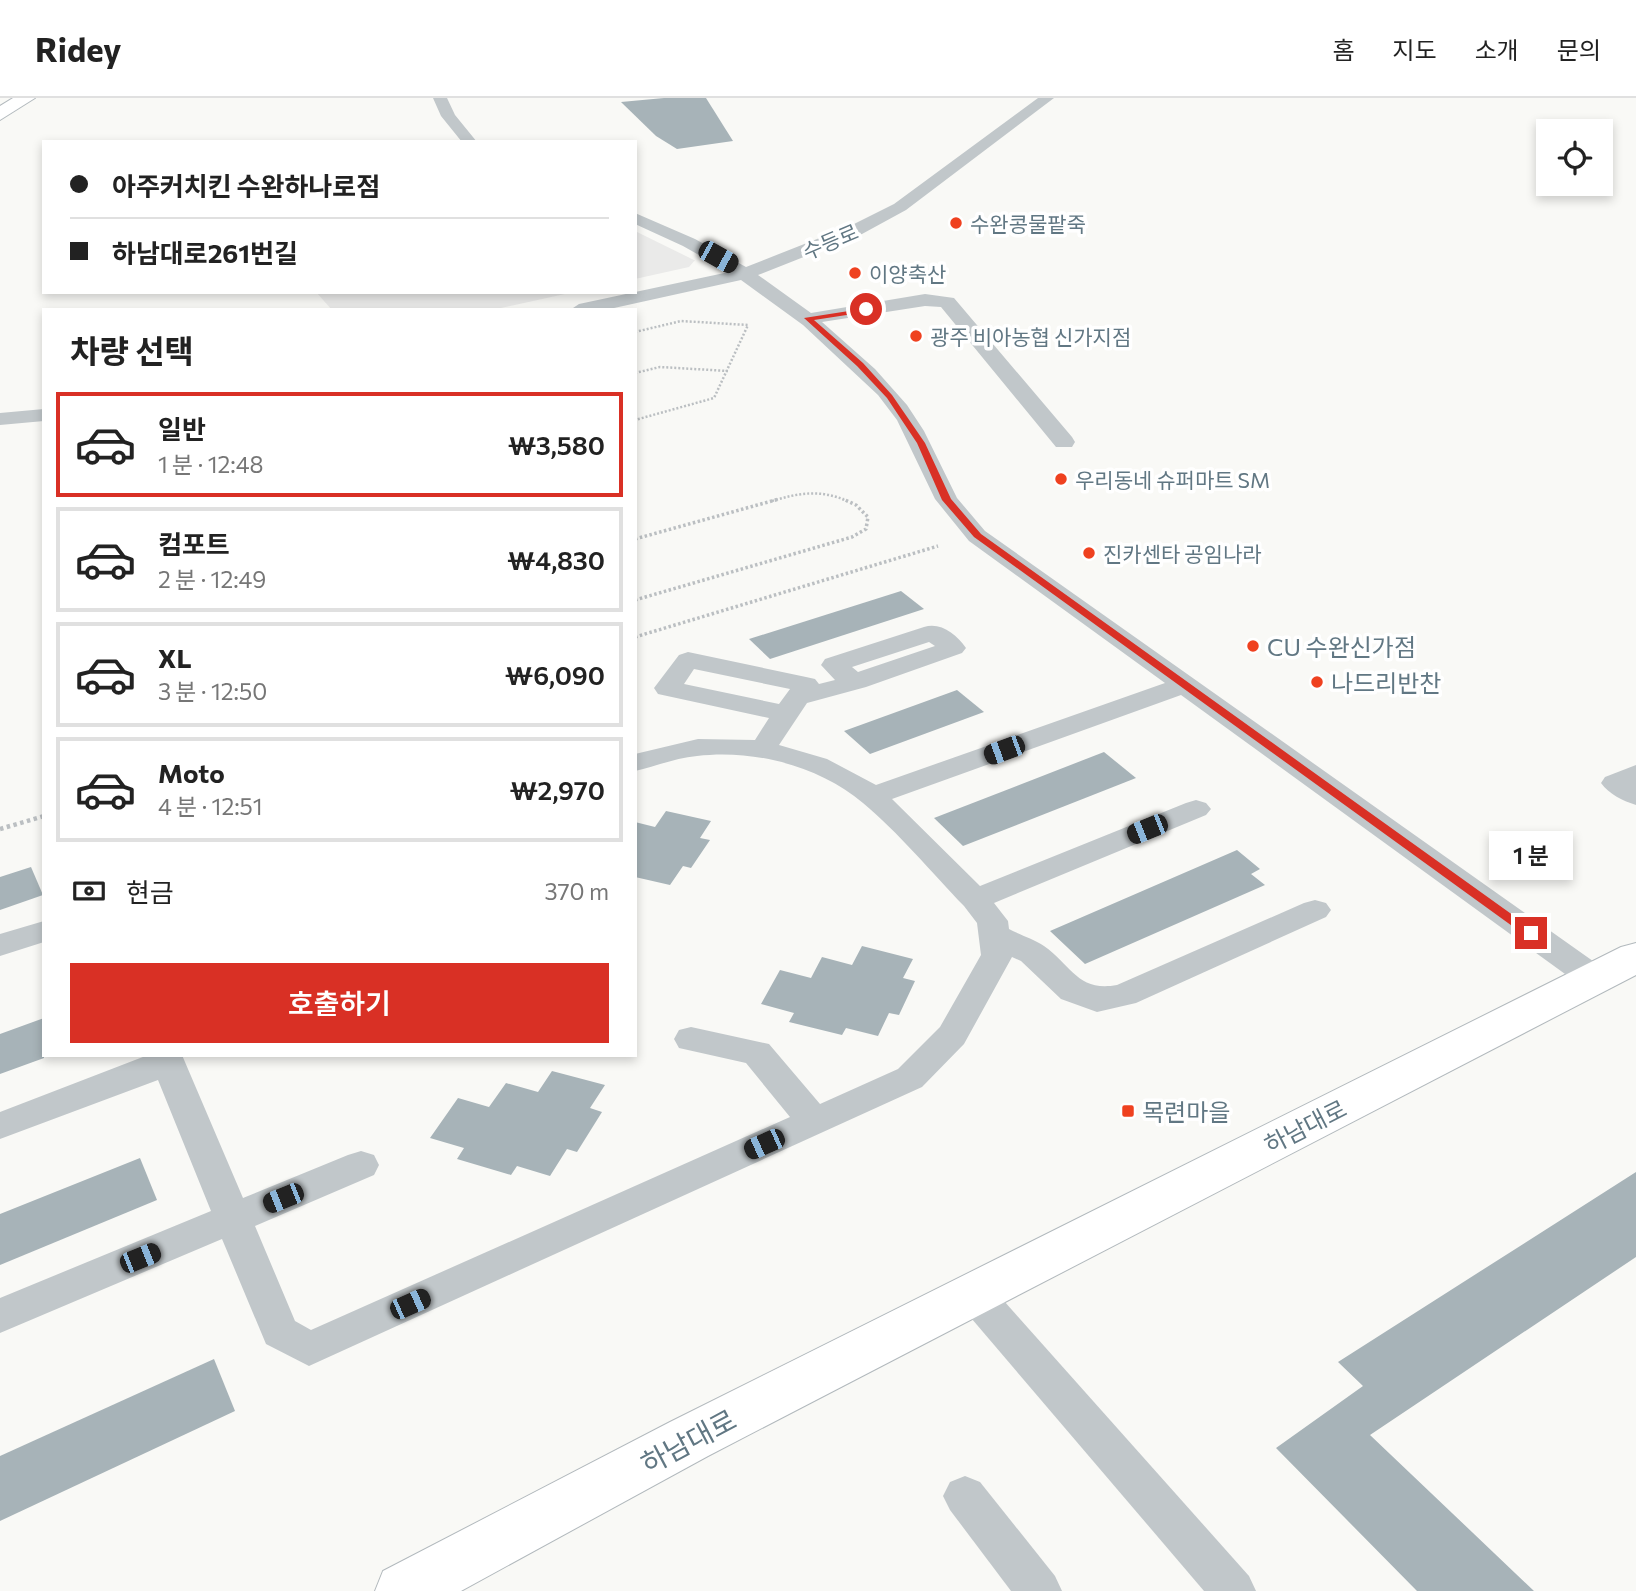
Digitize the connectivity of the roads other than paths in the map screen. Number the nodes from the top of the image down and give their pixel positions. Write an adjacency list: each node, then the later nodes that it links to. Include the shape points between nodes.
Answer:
1 (26, 98): 4 (main road)
2 (440, 98): 5 (street)
3 (1047, 98): 7 (street, 수등로, via 901,207)
4 (0, 114)
5 (468, 140)
6 (637, 219): 7 (street)
7 (747, 273): 8 (street, 수등로); 9 (street)
8 (588, 308)
9 (808, 318): 12 (street, via 925,300 947,302); 14 (street, via 895,403 921,443 947,500 978,536)
10 (42, 415): 11 (street)
11 (0, 419)
12 (1064, 442)
13 (853, 682): 15 (street, via 792,705)
14 (1185, 685): 18 (street); 27 (street)
15 (762, 749): 16 (street, via 683,748); 18 (street, via 810,760)
16 (637, 762)
17 (1636, 773): 19 (street, via 1615,783)
18 (873, 796): 21 (street)
19 (1636, 796)
20 (1196, 809): 21 (street)
21 (975, 899): 24 (street, via 992,921)
22 (1315, 910): 24 (street, via 1124,995 1097,1000 1073,991 1032,953)
23 (42, 932): 25 (street)
24 (994, 936): 30 (street, via 997,955 952,1035 910,1078)
25 (0, 945)
26 (1636, 957): 27 (main road, 하남대로)
27 (1595, 979): 34 (main road, 하남대로)
28 (691, 1039): 30 (street, via 757,1054)
29 (167, 1059): 31 (street); 33 (street)
30 (814, 1121): 33 (street, via 309,1349 280,1332)
31 (0, 1126)
32 (361, 1165): 33 (street)
33 (233, 1219): 35 (street)
34 (974, 1294): 37 (main road, 하남대로); 39 (street)
35 (0, 1316)
36 (965, 1496): 38 (street)
37 (404, 1591)
38 (1040, 1591)
39 (1233, 1591)

